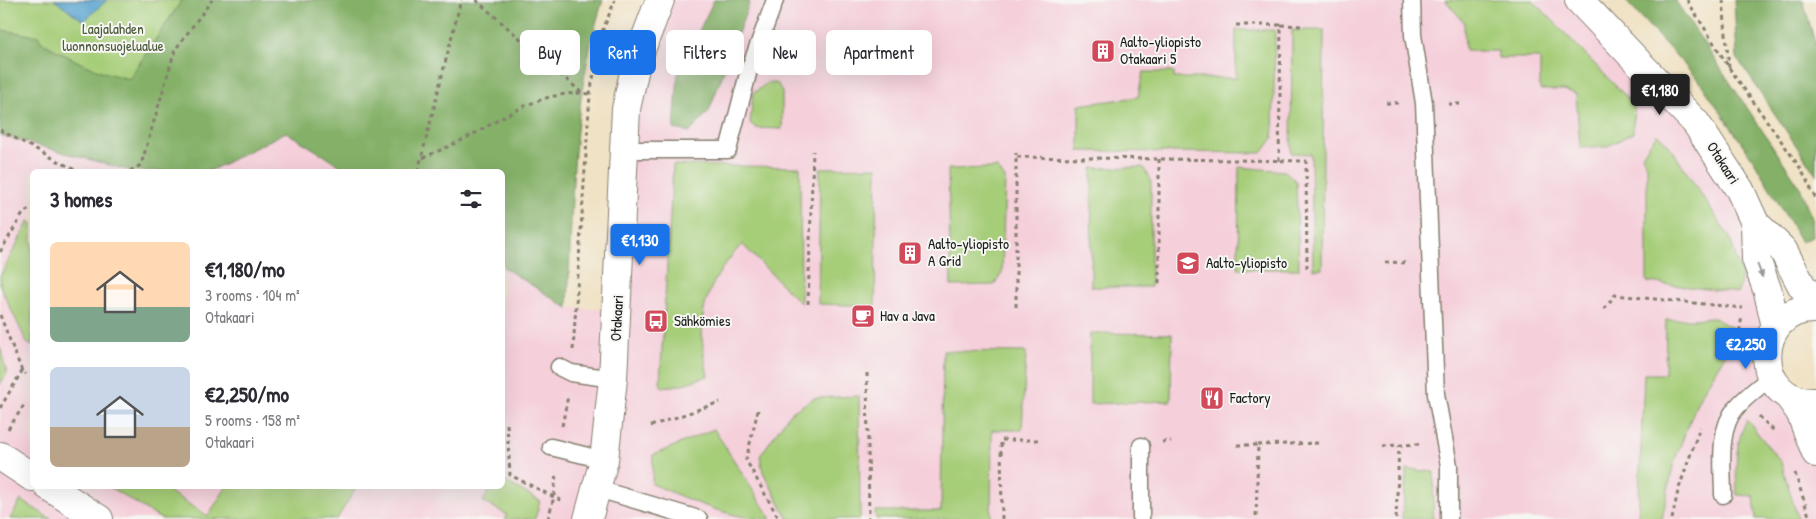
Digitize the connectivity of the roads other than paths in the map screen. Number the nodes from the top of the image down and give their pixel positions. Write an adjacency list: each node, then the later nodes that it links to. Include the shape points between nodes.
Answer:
1 (660, 0): 5 (street, Otakaari, via 636,63 626,109)
2 (775, 0): 5 (lane, via 749,70 728,150)
3 (1412, 0): 28 (lane, via 1413,35 1424,103 1436,394 1449,466)
4 (1579, 0): 6 (street, Otakaari, via 1696,123 1740,190)
5 (622, 150): 12 (street, Otakaari)
6 (1755, 223): 7 (street, Otakaari, via 1783,250 1802,286); 9 (street, Otakaari, one-way to 9, via 1756,259)
7 (1816, 303)
8 (1816, 309): 9 (street, via 1791,314)
9 (1776, 327): 11 (street, via 1766,351)
10 (565, 370): 12 (lane)
11 (1771, 377): 13 (street); 22 (lane, via 1735,408 1729,419 1724,443)
12 (613, 378): 19 (street, Otakaari)
13 (1790, 398): 14 (street); 18 (street, via 1800,412)
14 (1816, 402)
15 (2, 445): 20 (street)
16 (1140, 446): 27 (lane)
17 (555, 448): 19 (lane)
18 (1816, 454)
19 (604, 460): 23 (street, Otakaari)
20 (30, 474)
21 (53, 489): 25 (street)
22 (1723, 495)
23 (593, 507): 24 (lane)
24 (645, 512): 26 (lane)
25 (99, 519)
26 (699, 519)
27 (1141, 519)
28 (1448, 519)

